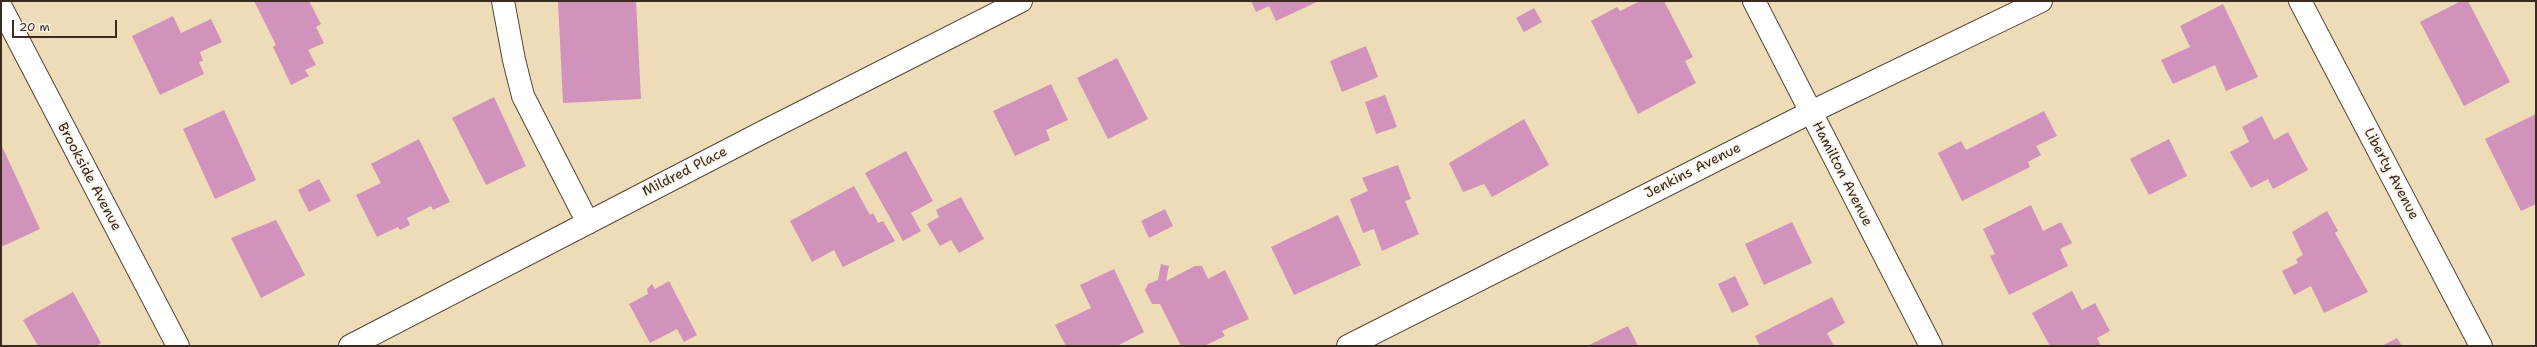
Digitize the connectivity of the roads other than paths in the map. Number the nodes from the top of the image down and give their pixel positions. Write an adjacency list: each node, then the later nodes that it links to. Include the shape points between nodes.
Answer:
1 (12, 1): 7 (street)
2 (503, 1): 9 (street, via 523,96)
3 (1021, 1): 9 (street, Mildred Place)
4 (1754, 1): 8 (street, Hamilton Avenue)
5 (2041, 1): 8 (street, Jenkins Avenue)
6 (2300, 1): 14 (street, Liberty Avenue)
7 (1, 7): 10 (street, Brookside Avenue)
8 (1811, 112): 12 (street, Jenkins Avenue); 13 (street, Hamilton Avenue)
9 (588, 223): 11 (street, Mildred Place)
10 (178, 346)
11 (350, 346)
12 (1348, 346)
13 (1931, 346)
14 (2481, 346)

